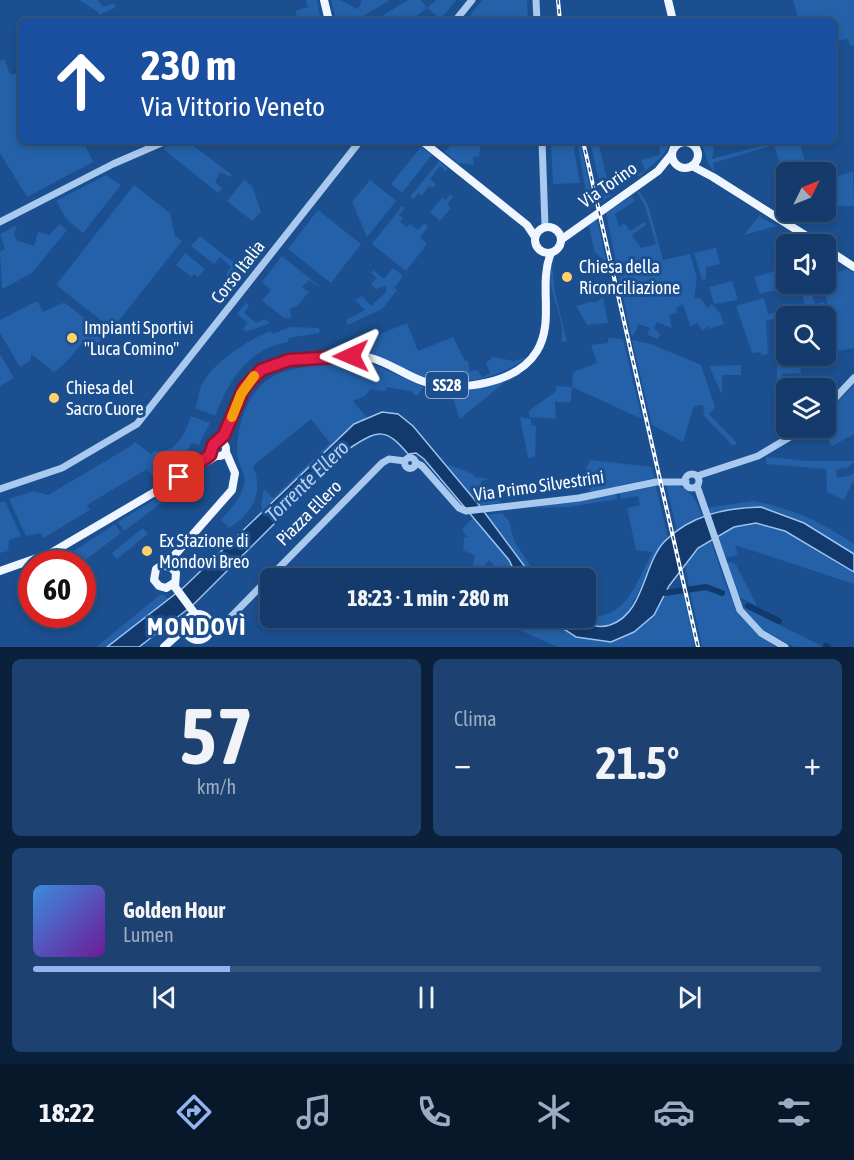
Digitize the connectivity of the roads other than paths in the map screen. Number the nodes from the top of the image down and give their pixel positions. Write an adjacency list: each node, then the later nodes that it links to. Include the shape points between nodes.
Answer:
1 (324, 0): 5 (main road)
2 (472, 0): 6 (street)
3 (536, 0): 7 (street)
4 (668, 0): 8 (main road)
5 (328, 18)
6 (458, 18)
7 (537, 18)
8 (672, 18)
9 (159, 144): 19 (street)
10 (358, 144): 35 (street, Corso Italia, via 139,422 70,464)
11 (427, 144): 20 (main road)
12 (542, 144): 21 (street, via 546,216)
13 (679, 144): 15 (main road, Via Torino)
14 (689, 144): 16 (main road, Via Torino, via 698,152)
15 (671, 154): 17 (main road); 18 (main road, Via Torino)
16 (694, 163): 17 (main road, Via Torino, via 681,168); 22 (main road)
17 (675, 164): 18 (main road, Via Torino)
18 (658, 171): 21 (main road, Via Torino, via 578,227)
19 (0, 222)
20 (527, 225): 21 (main road); 23 (main road)
21 (552, 230): 23 (main road); 25 (main road, via 558,249)
22 (803, 234)
23 (535, 237): 24 (main road)
24 (540, 250): 25 (main road); 28 (main road, SS28)
25 (551, 253): 28 (main road, SS28)
26 (836, 255): 27 (main road)
27 (854, 267)
28 (546, 271): 32 (main road, SS28, via 546,320 541,342 533,357 513,374 442,385 420,380 370,358 289,360 253,377 239,397)
29 (854, 378): 30 (street)
30 (836, 397)
31 (788, 438): 34 (street, Via Primo Silvestrini, via 758,456)
32 (220, 450): 36 (main road, via 230,461 235,481 230,493); 39 (main road, via 51,553)
33 (404, 462): 34 (street, Via Primo Silvestrini, via 411,458 462,510); 42 (street, Piazza Ellero, via 389,459 382,463 221,626)
34 (693, 483): 47 (street, via 740,610 766,637)
35 (0, 489)
36 (180, 552): 37 (main road); 38 (main road)
37 (166, 565): 38 (main road); 40 (main road, via 153,576 156,584)
38 (174, 570): 40 (main road)
39 (0, 571)
40 (173, 589): 41 (main road)
41 (189, 613): 42 (main road, via 203,615); 43 (main road)
42 (210, 627): 44 (main road, Piazza Ellero, via 200,640)
43 (185, 628): 44 (main road); 45 (main road)
44 (189, 637): 45 (main road)
45 (173, 642): 46 (main road)
46 (164, 647)
47 (784, 647)

